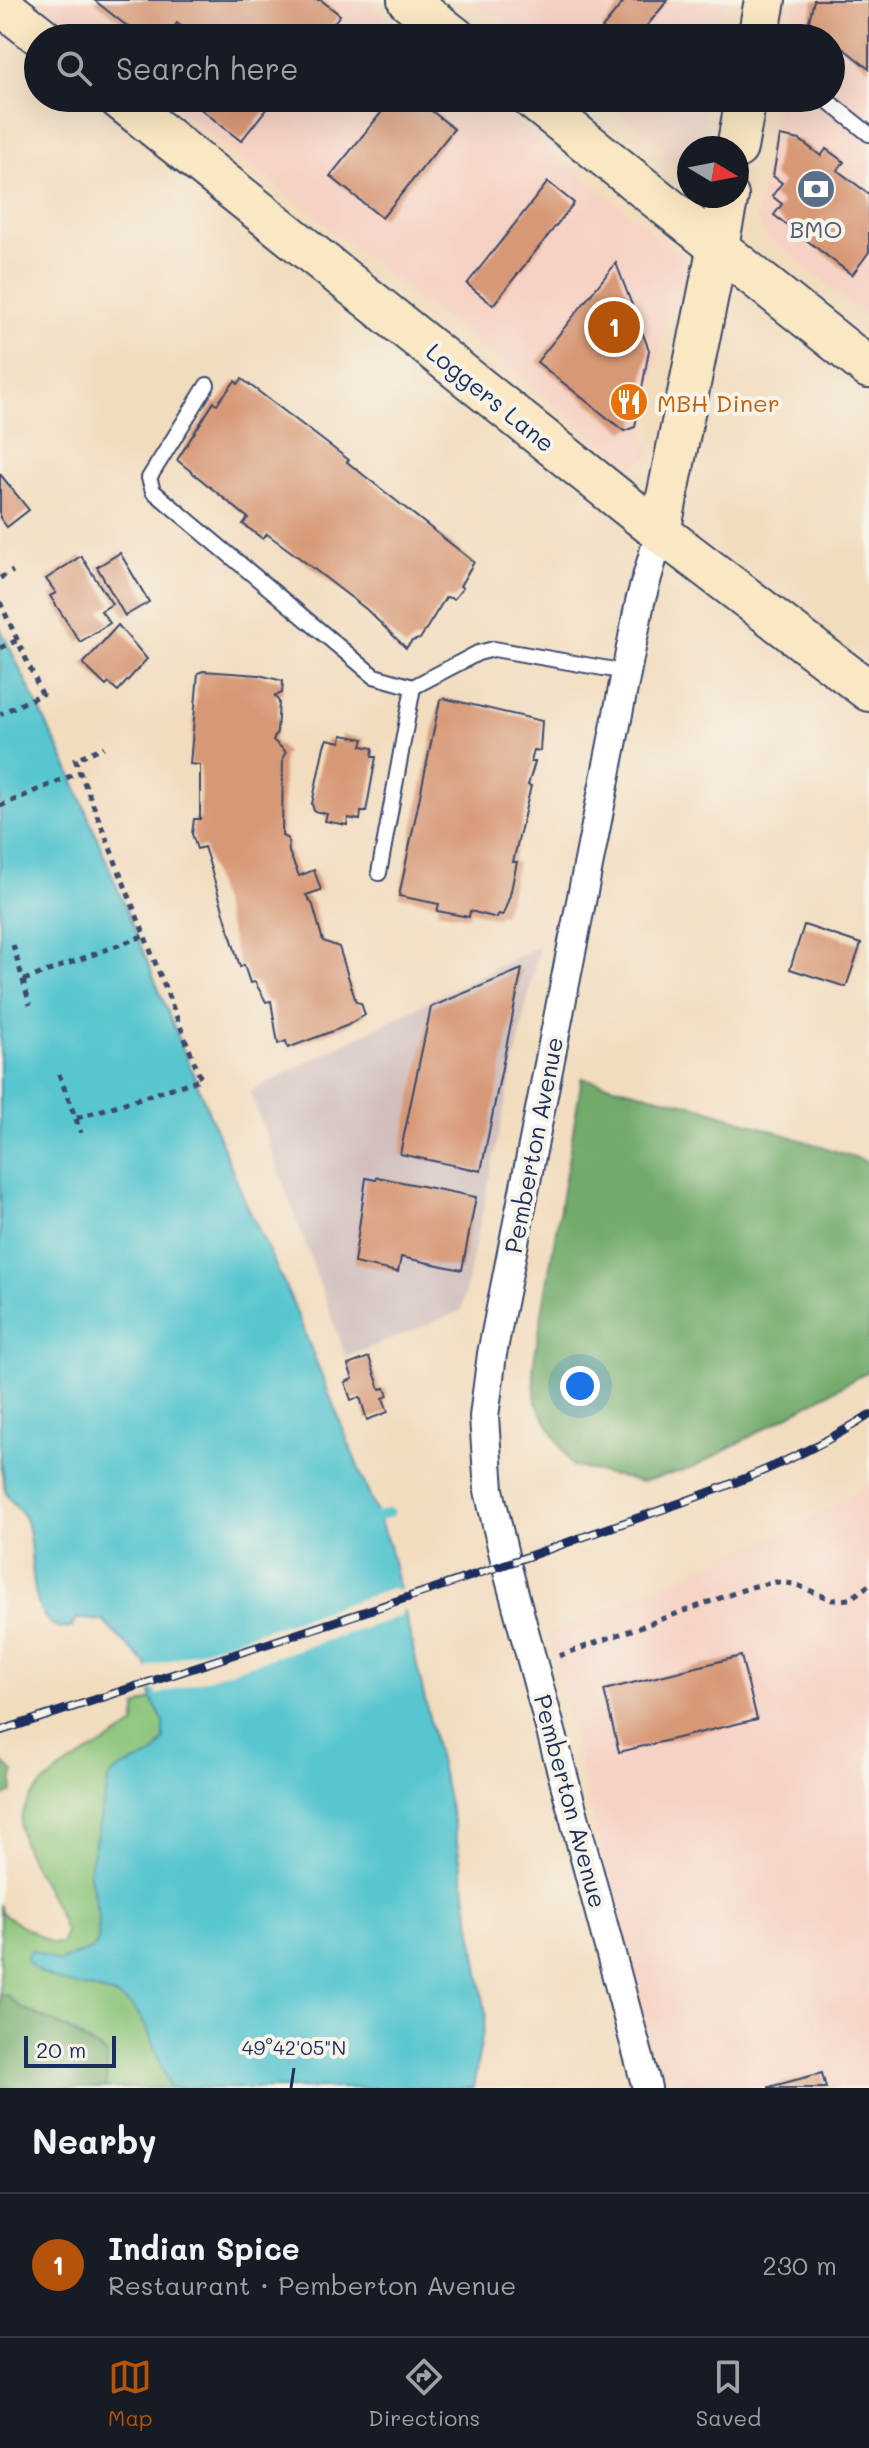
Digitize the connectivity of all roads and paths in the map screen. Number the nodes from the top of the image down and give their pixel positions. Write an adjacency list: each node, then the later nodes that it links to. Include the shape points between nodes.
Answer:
1 (408, 0): 5 (street)
2 (765, 0): 6 (street)
3 (0, 4): 4 (street)
4 (25, 24)
5 (438, 24)
6 (761, 24)
7 (135, 112): 17 (street, Loggers Lane)
8 (548, 112): 14 (street)
9 (743, 112): 12 (street)
10 (842, 112): 11 (lane)
11 (869, 134)
12 (739, 136)
13 (725, 208): 14 (street, Pemberton Avenue)
14 (717, 248): 15 (street); 17 (street, Pemberton Avenue)
15 (869, 368)
16 (207, 385): 24 (lane, via 149,478 153,491 374,676)
17 (660, 532): 23 (street, Pemberton Avenue); 25 (street, Loggers Lane)
18 (13, 571): 19 (path)
19 (0, 578)
20 (0, 602): 21 (path)
21 (18, 640): 22 (path); 26 (path, via 42,694)
22 (0, 648)
23 (626, 672): 24 (lane, via 494,649); 39 (street, Pemberton Avenue, via 484,1417 489,1490)
24 (413, 687): 30 (lane)
25 (869, 691)
26 (0, 714)
27 (104, 747): 28 (path, via 75,759)
28 (80, 772): 29 (path); 31 (path)
29 (0, 806)
30 (379, 873)
31 (143, 936): 33 (path); 36 (path, via 201,1079)
32 (13, 945): 33 (path)
33 (24, 980): 34 (path)
34 (30, 1005)
35 (59, 1074): 36 (path)
36 (77, 1118): 37 (path)
37 (81, 1133)
38 (869, 1585): 39 (path, via 850,1599 832,1600 795,1584 751,1587)
39 (535, 1665): 40 (street, Pemberton Avenue)
40 (647, 2088)

